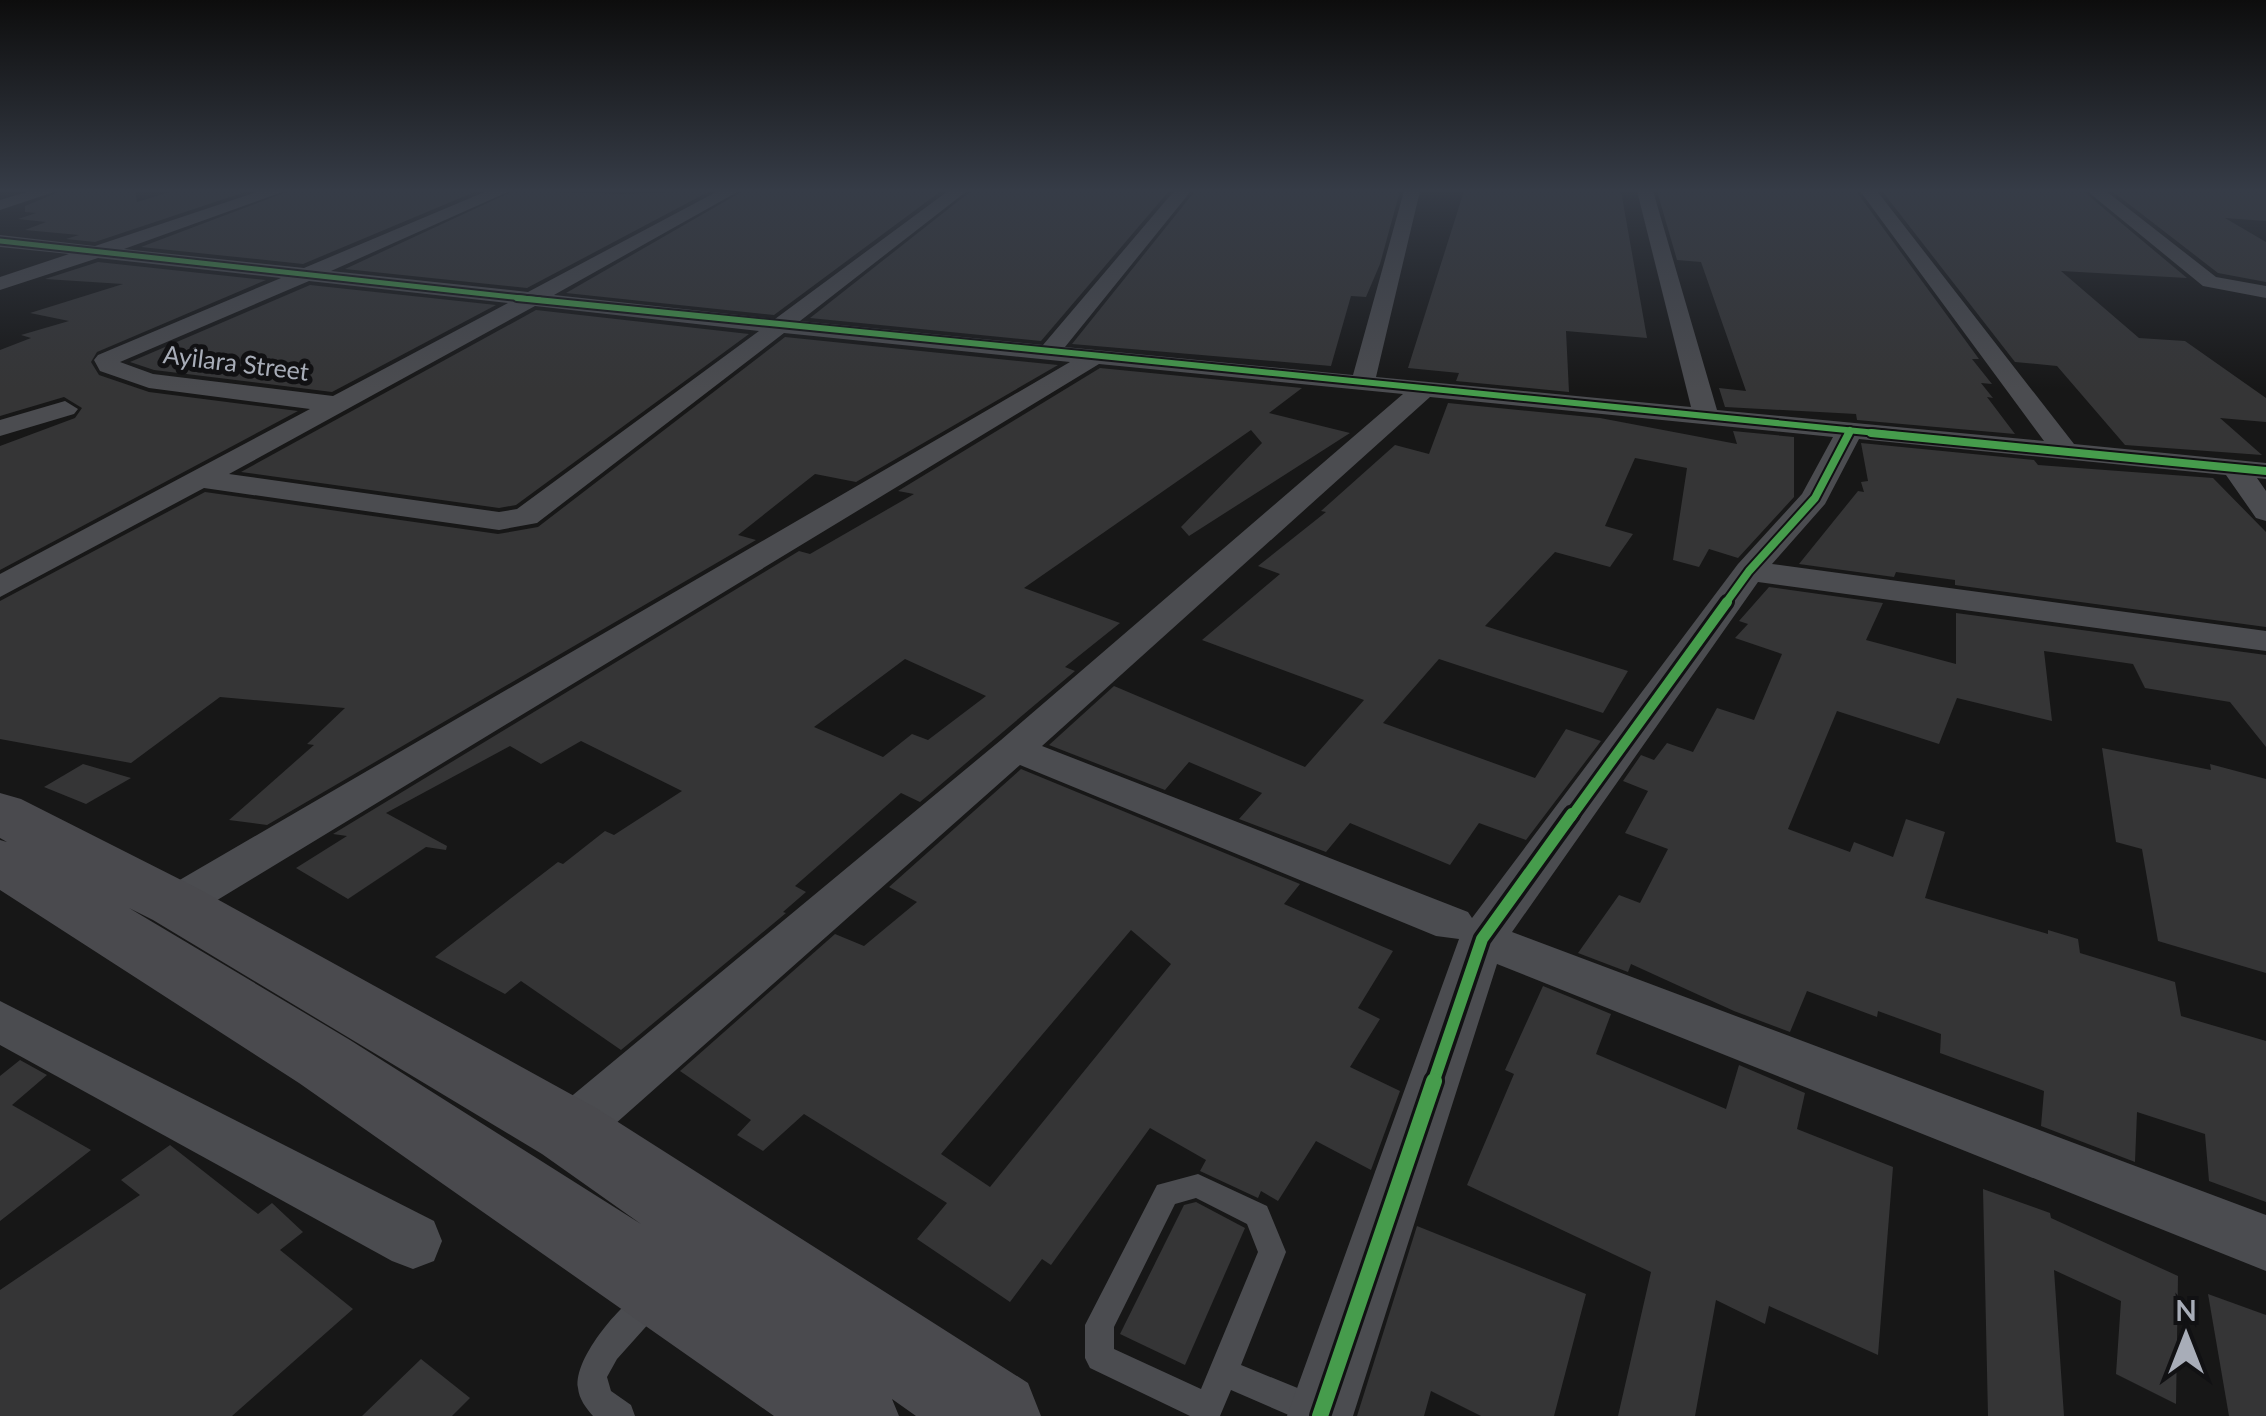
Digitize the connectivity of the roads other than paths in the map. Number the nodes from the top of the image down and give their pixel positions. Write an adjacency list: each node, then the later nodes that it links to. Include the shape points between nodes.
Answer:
1 (79, 257): 12 (street)
2 (129, 257): 11 (street)
3 (342, 257): 11 (street)
4 (607, 257): 14 (street)
5 (870, 257): 15 (street)
6 (1128, 257): 16 (street)
7 (1395, 257): 18 (street)
8 (1663, 257): 22 (street)
9 (1918, 257): 25 (street)
10 (2179, 257): 13 (street, via 2210,282)
11 (298, 275): 14 (street); 20 (street, Ayilara Street, via 106,360 149,381)
12 (0, 284)
13 (2266, 292)
14 (528, 299): 15 (street); 20 (street)
15 (777, 326): 16 (street); 28 (street, via 526,517 499,520)
16 (1049, 352): 17 (street)
17 (1096, 356): 18 (street); 36 (street)
18 (1363, 380): 19 (street)
19 (1424, 388): 22 (street); 33 (street)
20 (335, 404): 28 (street)
21 (65, 409): 23 (street)
22 (1706, 417): 24 (street)
23 (0, 428)
24 (1850, 430): 25 (street); 30 (street, via 1815,498)
25 (2062, 448): 26 (street)
26 (2234, 467): 27 (street); 29 (street)
27 (2266, 471)
28 (196, 478): 31 (street)
29 (2266, 512)
30 (1749, 570): 32 (street); 37 (street)
31 (0, 587)
32 (2266, 640)
33 (1015, 749): 37 (street); 39 (street)
34 (0, 814): 36 (main road)
35 (0, 860): 42 (main road, via 174,964)
36 (175, 904): 39 (main road)
37 (1467, 932): 41 (street); 45 (street)
38 (0, 1021): 40 (street)
39 (569, 1131): 48 (main road)
40 (412, 1241)
41 (2266, 1243)
42 (664, 1286): 46 (lane, via 598,1360 590,1382 597,1400); 47 (main road)
43 (1224, 1372): 44 (lane); 44 (lane, via 1272,1252 1258,1215 1198,1186 1166,1194 1099,1325 1100,1358); 45 (lane)
44 (1206, 1412)
45 (1320, 1414)
46 (620, 1416)
47 (853, 1416)
48 (995, 1416)

